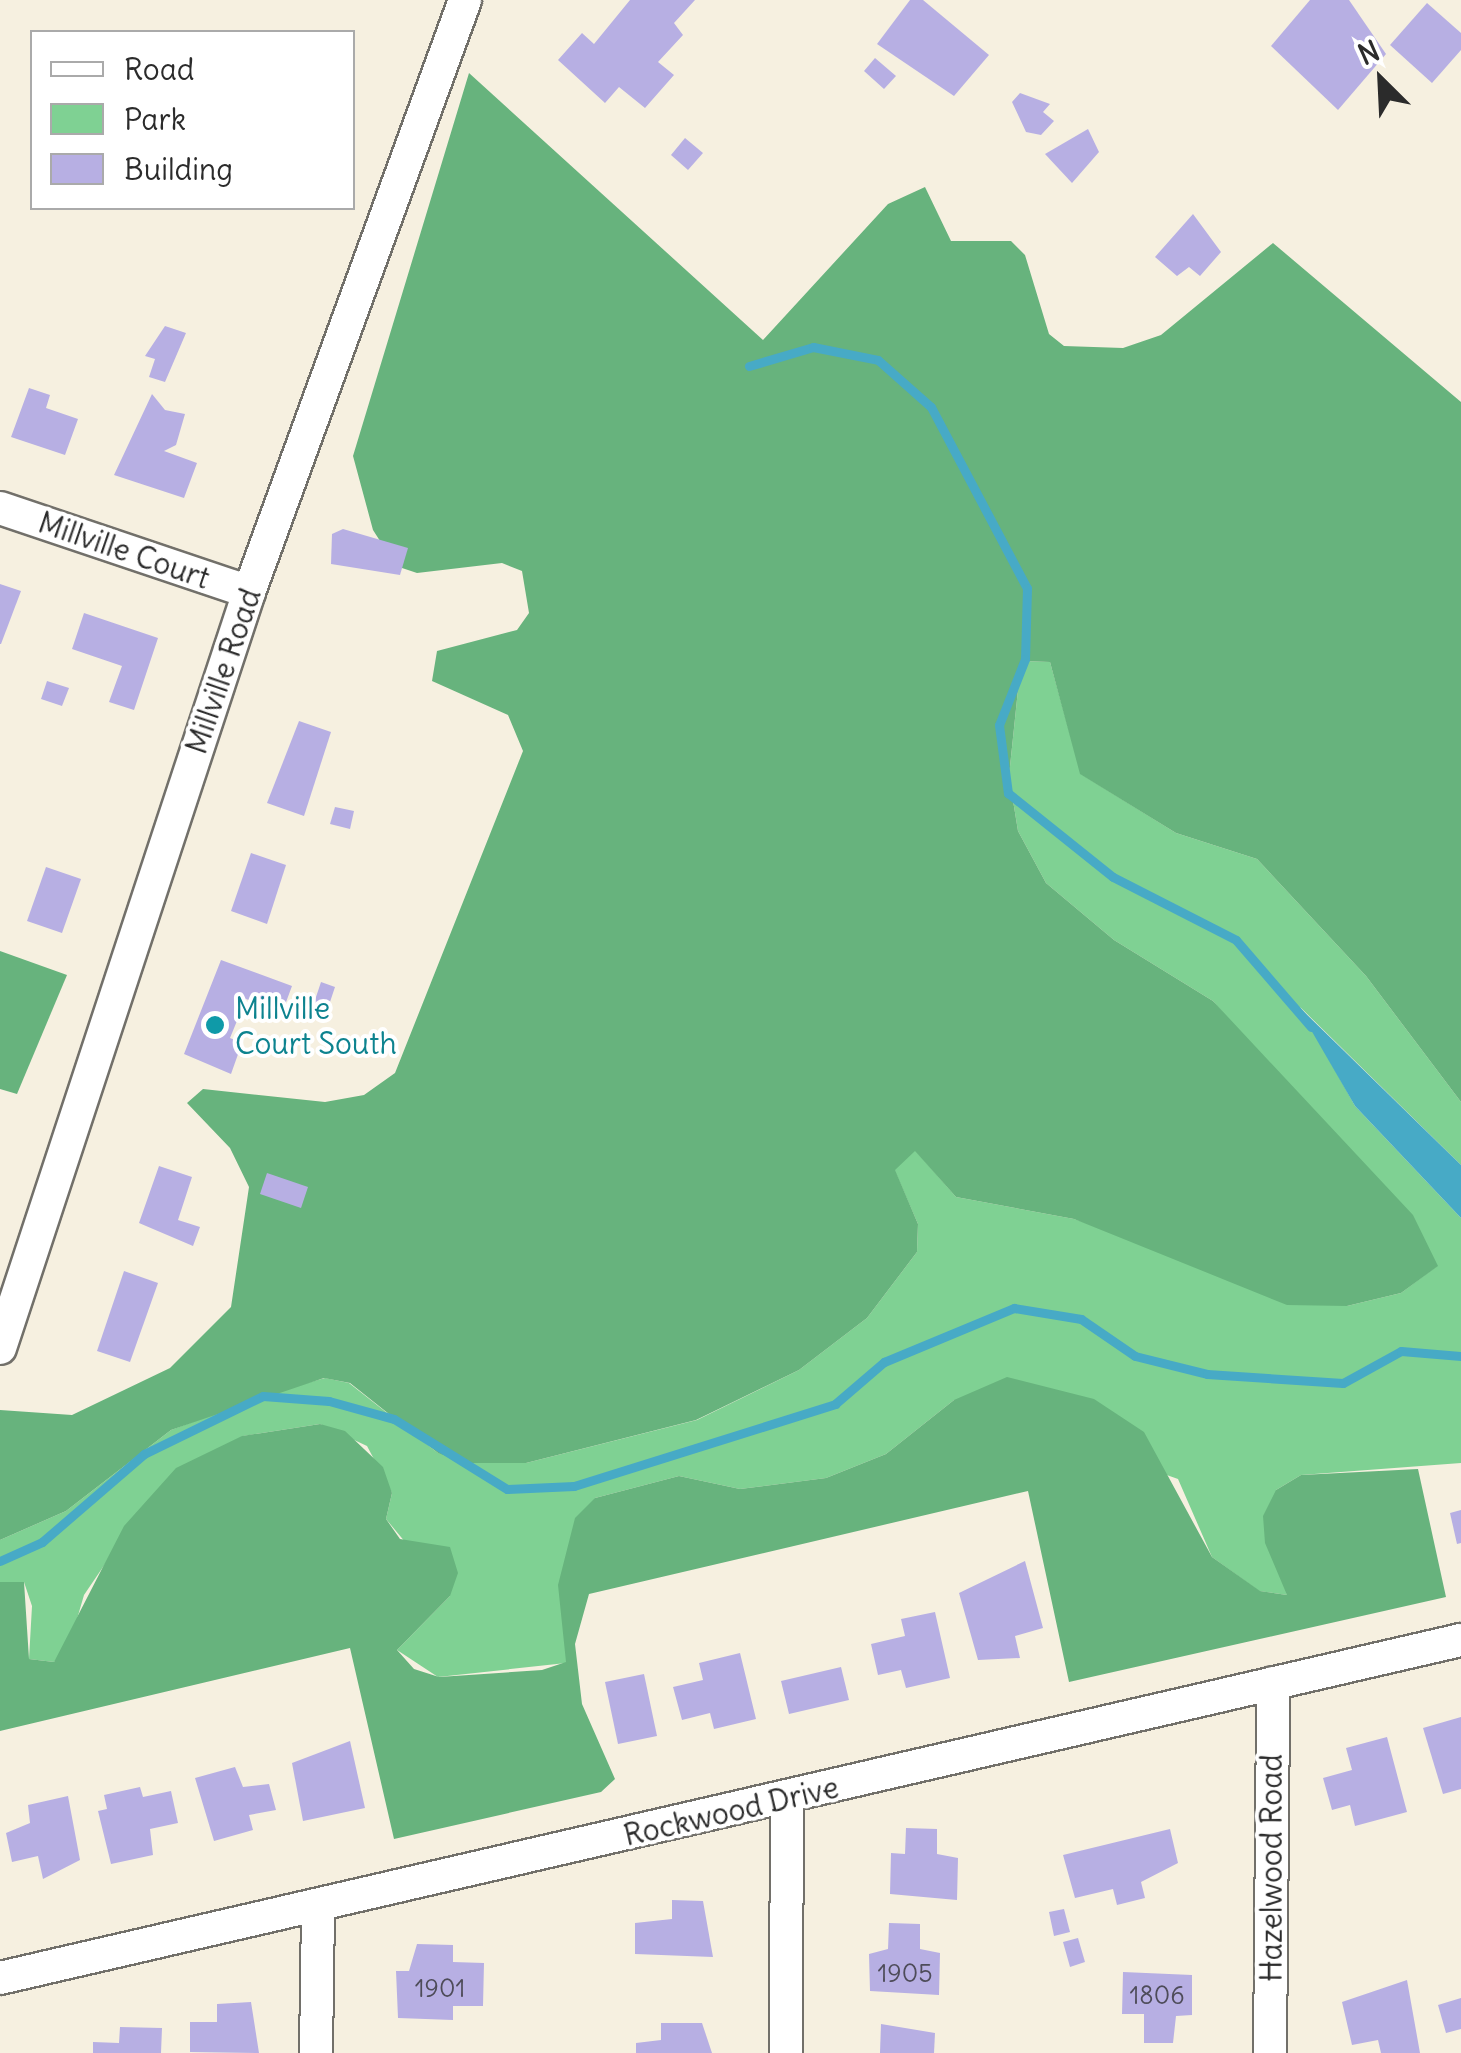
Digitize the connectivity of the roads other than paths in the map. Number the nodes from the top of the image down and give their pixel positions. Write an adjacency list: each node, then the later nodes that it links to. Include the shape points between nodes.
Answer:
1 (465, 0): 3 (street, Millville Road)
2 (0, 508): 3 (street, Millville Court)
3 (249, 592): 4 (street, Millville Road)
4 (0, 1348)
5 (1461, 1640): 6 (street, Rockwood Drive)
6 (1273, 1684): 7 (street, Rockwood Drive); 12 (street, Hazelwood Road)
7 (787, 1798): 8 (street, Rockwood Drive); 11 (street)
8 (318, 1905): 9 (street, Rockwood Drive); 10 (street)
9 (0, 1978)
10 (316, 2053)
11 (786, 2053)
12 (1270, 2053)

